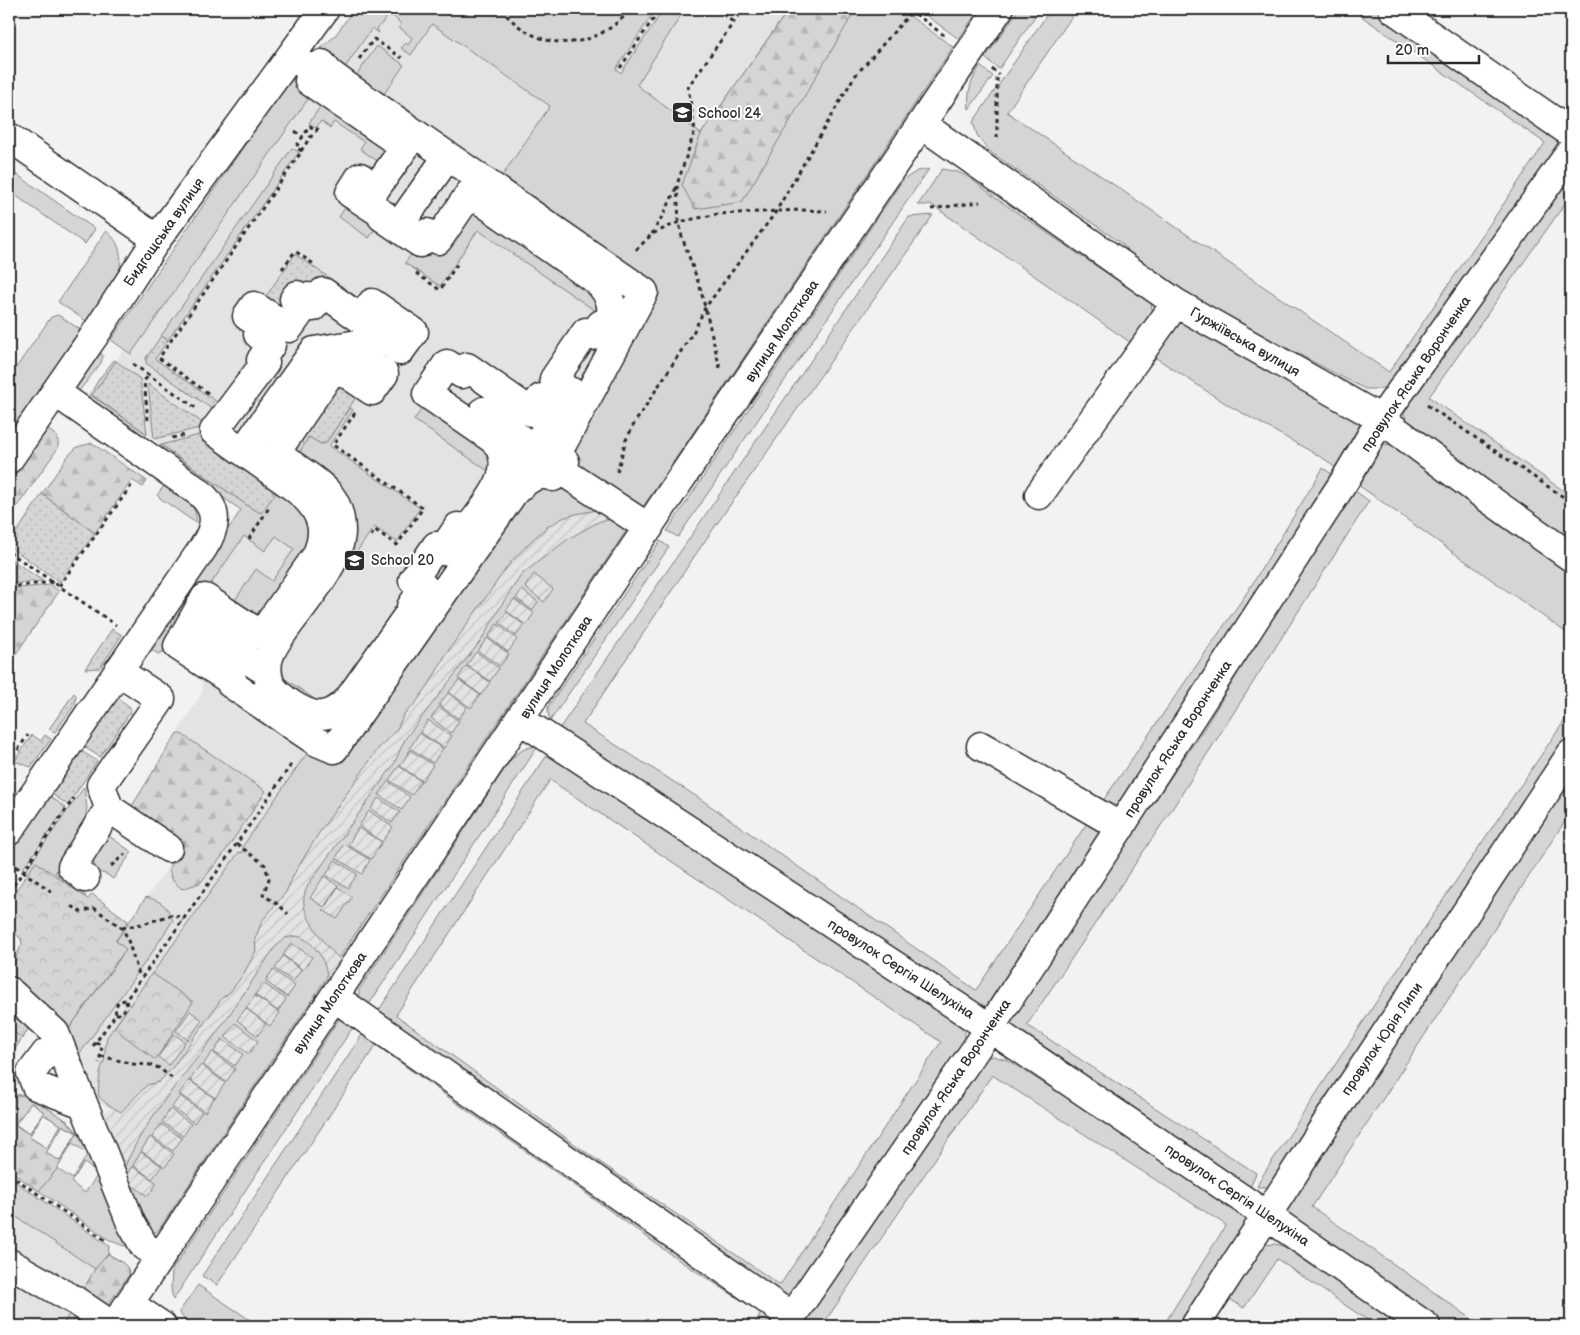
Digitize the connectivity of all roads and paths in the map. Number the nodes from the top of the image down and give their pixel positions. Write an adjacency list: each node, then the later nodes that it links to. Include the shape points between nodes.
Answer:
1 (325, 9): 14 (street, Бидгощська вулиця)
2 (397, 9): 3 (path)
3 (402, 9)
4 (501, 9): 5 (path, via 520,28 541,39 566,44 610,28)
5 (631, 9)
6 (660, 9): 16 (path)
7 (717, 9): 12 (path)
8 (742, 9): 12 (path)
9 (911, 9): 13 (path); 32 (path, via 854,77)
10 (999, 9): 20 (street, вулиця Молоткова)
11 (1393, 9): 22 (street)
12 (733, 22): 30 (path, via 688,87 696,130)
13 (948, 38)
14 (292, 55): 17 (street); 37 (street, Бидгощська вулиця)
15 (402, 58): 19 (path, via 374,39)
16 (620, 68)
17 (315, 72): 19 (street); 38 (street, via 322,64 348,88); 55 (street, via 309,81 405,147 376,188 360,177 350,193 384,214 382,217 420,243 427,233 438,240 470,194 597,281 611,302 611,316 606,328 601,324 592,336 586,332 554,379 562,385 549,404 541,398 531,412 467,367 462,374 447,364 427,394 499,445 505,460 504,475 466,532 458,527 442,551 436,546 413,580 424,588 413,608 348,700 334,712 320,716 303,712 277,694 270,682 268,661 281,634 338,550 340,518 329,492 284,459 280,448 335,366 372,391 384,374 363,360 371,348 380,336 400,351 414,332 372,303 361,319 323,292 318,299 314,297 313,307 307,303 311,299 308,297 305,301 297,295 294,299 304,307 289,328 254,306 248,316 263,327 258,334 271,345 261,360 265,363 214,431 309,500 320,520 321,543 316,556 260,635 205,598 178,646 304,734 334,749 514,492 528,479 544,475 553,477)
18 (996, 78): 29 (path)
19 (338, 90): 28 (street)
20 (920, 124): 29 (street, Гуржіївська вулиця); 34 (street, вулиця Молоткова)
21 (295, 131): 24 (path)
22 (1571, 133)
23 (9, 137): 37 (street)
24 (303, 137)
25 (314, 138): 26 (path, via 311,136)
26 (301, 150)
27 (1571, 151): 45 (street, провулок Яська Воронченка)
28 (443, 163): 33 (street); 53 (street, via 600,273 611,283 620,301 620,318 613,332)
29 (998, 178): 31 (path, via 998,199); 39 (street, Гуржіївська вулиця)
30 (677, 186): 35 (path); 36 (path)
31 (932, 209)
32 (775, 212): 34 (path, via 841,212); 35 (path, via 718,214); 40 (path)
33 (405, 217)
34 (856, 221): 47 (street, вулиця Молоткова)
35 (679, 222): 36 (path); 40 (path)
36 (652, 234): 38 (path, via 623,262)
37 (157, 239): 46 (street, Бидгощська вулиця)
38 (608, 268): 55 (street, via 644,292 558,452 565,462)
39 (1176, 303): 49 (street, Гуржіївська вулиця); 57 (street)
40 (705, 308): 47 (path); 59 (path, via 626,440)
41 (364, 342): 68 (street, via 314,351 248,444 316,494 330,519 331,532 323,560 263,648)
42 (133, 364): 43 (path)
43 (149, 375): 48 (path); 50 (path, via 144,381)
44 (439, 380): 53 (street)
45 (1404, 389): 49 (street, провулок Яська Воронченка); 58 (path)
46 (55, 392): 54 (street, Бидгощська вулиця); 69 (street, via 200,493 214,515 212,533 207,542)
47 (730, 408): 60 (street, вулиця Молоткова)
48 (200, 411)
49 (1381, 420): 62 (street, Гуржіївська вулиця); 78 (street, провулок Яська Воронченка)
50 (149, 427)
51 (193, 433): 52 (path)
52 (166, 440)
53 (534, 448): 55 (street); 71 (street, via 354,705 337,720)
54 (9, 459)
55 (559, 469): 59 (street)
56 (138, 486): 64 (path, via 132,482)
57 (1039, 495)
58 (1571, 502)
59 (612, 504): 60 (street)
60 (649, 528): 70 (street, вулиця Молоткова)
61 (9, 552): 63 (path)
62 (1571, 557)
63 (53, 582): 64 (path); 65 (path)
64 (59, 586): 67 (path)
65 (9, 587)
66 (200, 627): 68 (street)
67 (120, 628)
68 (259, 667): 71 (street, via 261,685 272,701 298,719)
69 (118, 671): 77 (street, via 161,699 101,785); 79 (street)
70 (521, 720): 94 (street, вулиця Молоткова); 97 (street, провулок Сергія Шелухіна)
71 (319, 724): 80 (path)
72 (28, 735): 75 (path, via 10,760 14,765)
73 (981, 746): 78 (street)
74 (1571, 754): 103 (street, провулок Юрія Липи)
75 (11, 769)
76 (79, 792): 84 (path)
77 (109, 808): 81 (street); 85 (street, via 72,867)
78 (1121, 827): 97 (street, провулок Яська Воронченка)
79 (9, 831)
80 (237, 844): 89 (path, via 265,865 269,879 263,894); 90 (path)
81 (168, 848)
82 (129, 850): 85 (path)
83 (9, 862): 84 (path)
84 (23, 872): 86 (path); 87 (path)
85 (97, 873)
86 (9, 892)
87 (56, 895)
88 (64, 900): 91 (path, via 81,912 94,908)
89 (288, 914)
90 (183, 920): 91 (path, via 174,914); 92 (path)
91 (122, 928): 92 (path, via 128,937 138,972)
92 (143, 976): 95 (path)
93 (9, 991): 98 (street, via 55,1033)
94 (334, 998): 105 (street, вулиця Молоткова); 108 (street)
95 (126, 1000): 96 (path, via 127,1006 121,1014); 96 (path, via 119,1001)
96 (116, 1014): 98 (path, via 86,1056)
97 (990, 1028): 103 (street, провулок Сергія Шелухіна); 108 (street, провулок Яська Воронченка)
98 (64, 1054): 101 (street); 101 (street, via 46,1054 31,1073 36,1086)
99 (100, 1056): 100 (path, via 133,1064 151,1064)
100 (172, 1078)
101 (83, 1104): 105 (street, via 131,1224 144,1246)
102 (9, 1174): 104 (path)
103 (1267, 1216): 111 (street, провулок Юрія Липи); 112 (street, провулок Сергія Шелухіна)
104 (110, 1243)
105 (161, 1257): 107 (street, вулиця Молоткова)
106 (9, 1262): 109 (street)
107 (129, 1304): 109 (street, вулиця Молоткова); 110 (street)
108 (788, 1322)
109 (114, 1326)
110 (162, 1326)
111 (1195, 1326)
112 (1426, 1326)

